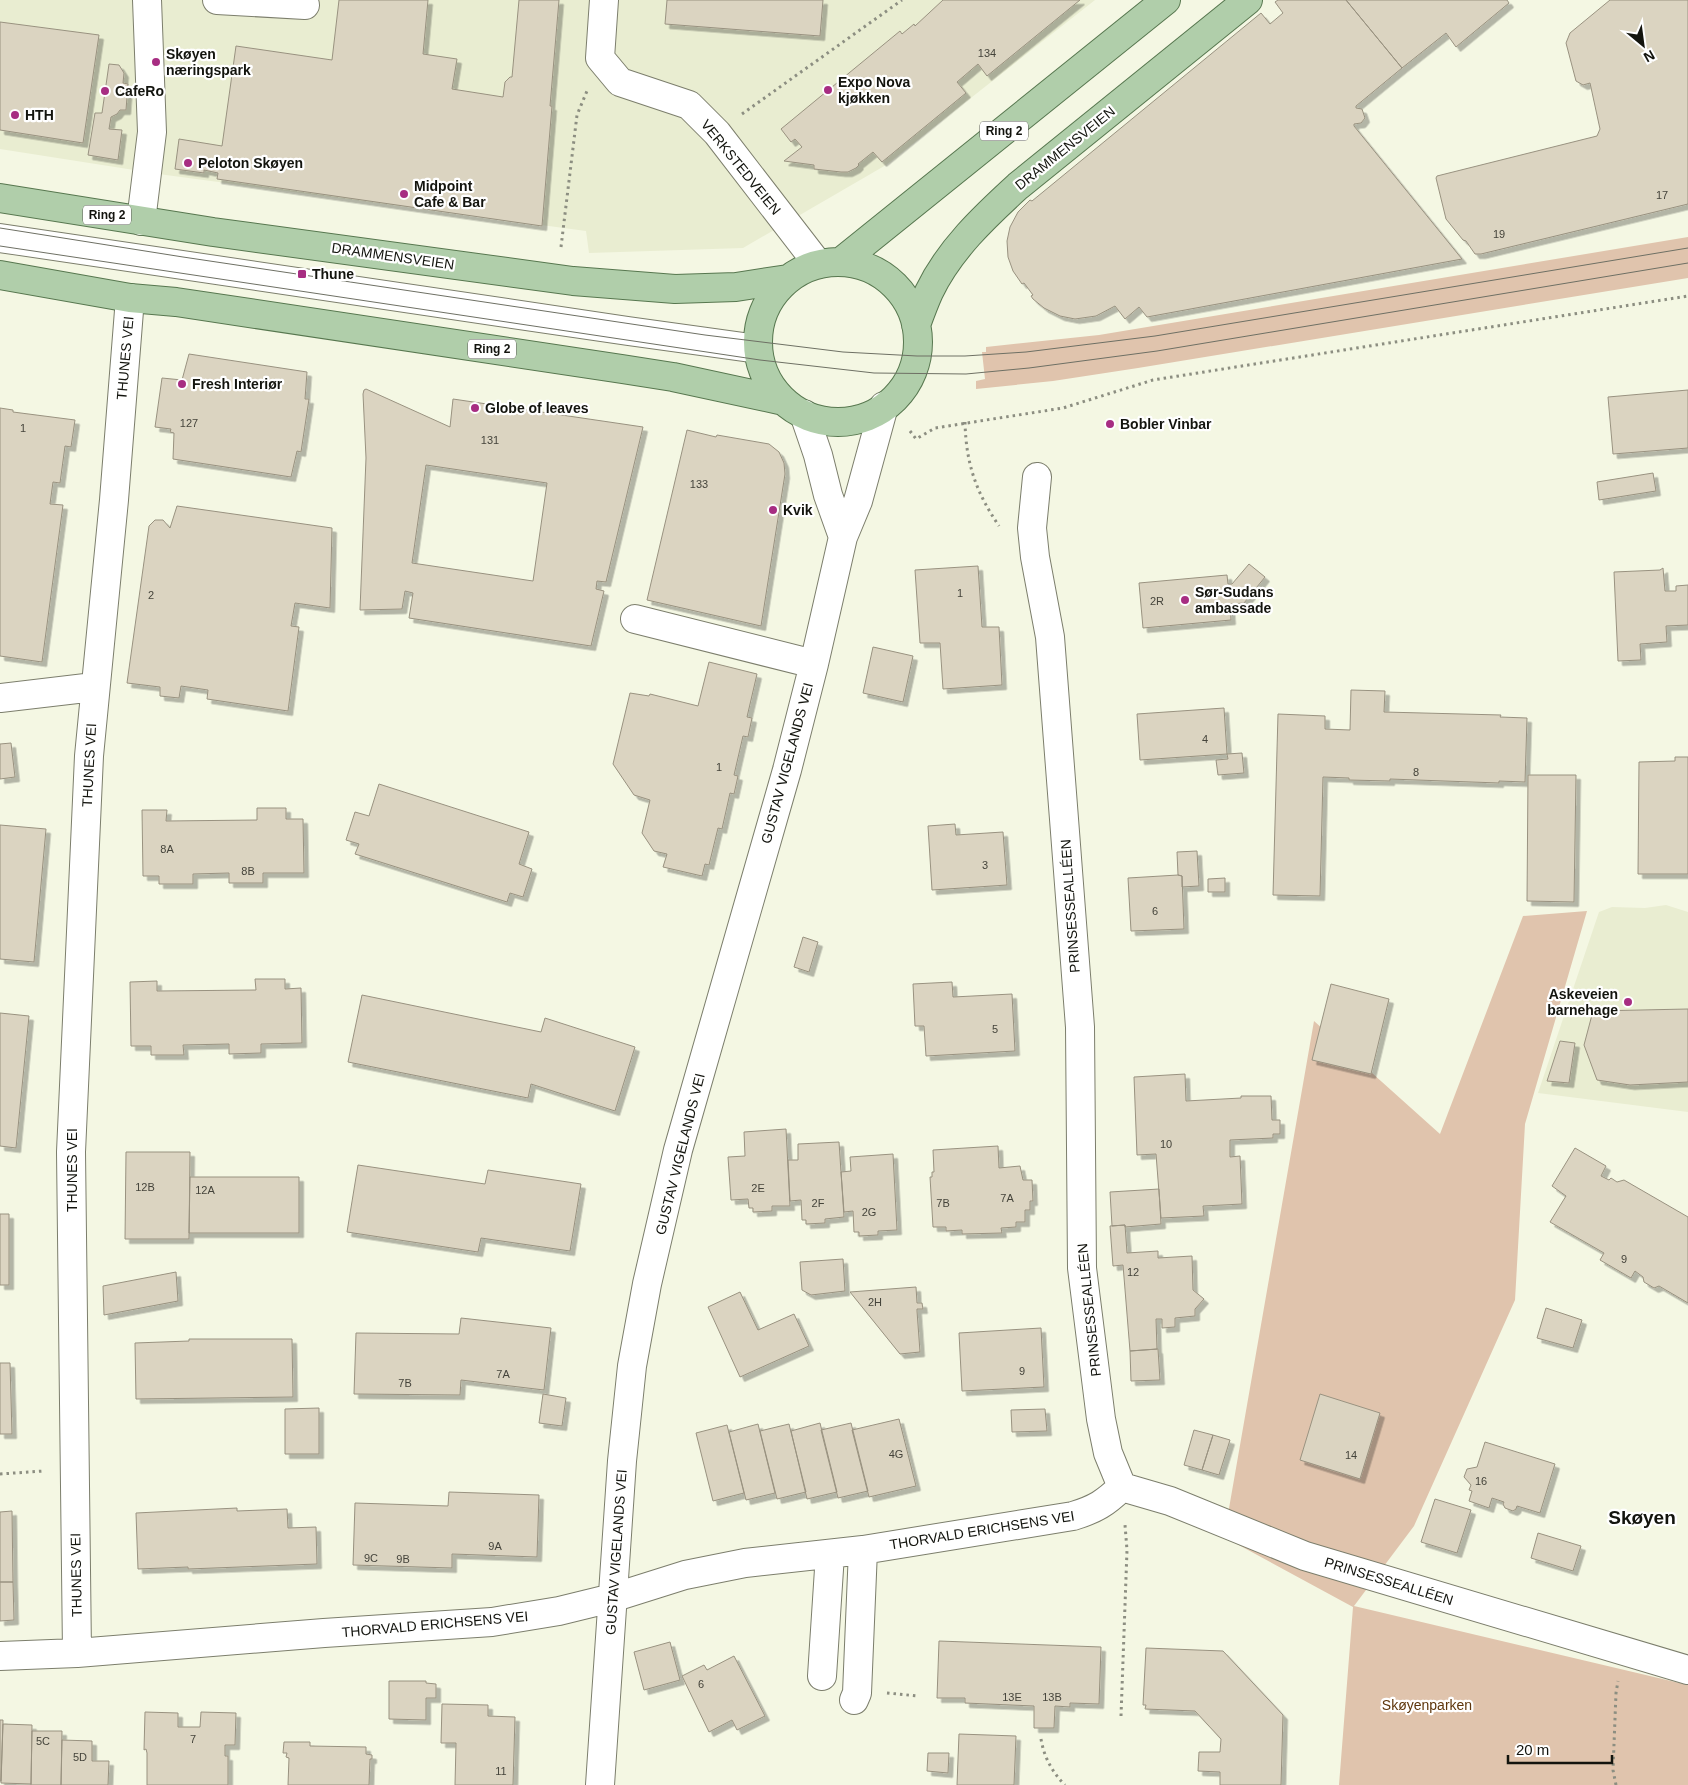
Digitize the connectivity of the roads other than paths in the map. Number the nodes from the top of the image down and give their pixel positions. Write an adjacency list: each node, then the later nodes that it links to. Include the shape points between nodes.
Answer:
1 (147, 0): 8 (street, via 152,132)
2 (217, 0): 6 (street)
3 (604, 0): 10 (street, VERKSTEDVEIEN, via 600,58 620,82 689,105)
4 (1166, 0): 10 (main road, Ring 2, via 895,220)
5 (1248, 0): 14 (main road, DRAMMENSVEIEN, via 1018,186 984,218 949,260 929,291)
6 (305, 4)
7 (0, 198): 8 (main road, DRAMMENSVEIEN / Ring 2)
8 (141, 221): 12 (main road, DRAMMENSVEIEN / Ring 2, via 625,286 675,289 736,287)
9 (0, 238): 15 (street)
10 (830, 263): 12 (main road, via 802,270); 14 (main road, via 867,267 890,280 906,300)
11 (0, 275): 13 (main road, Ring 2)
12 (788, 279): 15 (main road, via 771,296 761,318)
13 (130, 298): 17 (main road, Ring 2, via 622,368 673,377); 22 (street, THUNES VEI, via 114,500)
14 (916, 325): 16 (main road, via 917,356 911,373 902,389)
15 (758, 349): 17 (main road, via 765,375 773,389)
16 (884, 406): 17 (main road, via 858,419 839,422 821,420); 19 (street, GUSTAV VIGELANDS VEI, via 858,501)
17 (794, 408): 19 (street, via 811,434)
18 (1037, 476): 24 (street, PRINSESSEALLÉEN, via 1032,528 1050,637 1080,1027 1082,1268 1101,1419 1108,1453)
19 (842, 537): 21 (street, GUSTAV VIGELANDS VEI)
20 (636, 619): 21 (street)
21 (814, 664): 27 (street, GUSTAV VIGELANDS VEI, via 678,1150 647,1284 632,1366)
22 (94, 687): 23 (street); 28 (street, THUNES VEI, via 71,1152)
23 (0, 698)
24 (1122, 1487): 25 (street, THORVALD ERICHSENS VEI, via 1092,1510 1073,1516); 30 (street, PRINSESSEALLÉEN, via 1170,1501 1305,1556)
25 (863, 1550): 26 (street, THORVALD ERICHSENS VEI); 32 (street, via 857,1693)
26 (830, 1554): 27 (street, THORVALD ERICHSENS VEI, via 745,1563 685,1575); 31 (street)
27 (612, 1598): 28 (street, THORVALD ERICHSENS VEI, via 560,1611 492,1622); 33 (street, GUSTAV VIGELANDS VEI)
28 (78, 1654): 29 (street, THORVALD ERICHSENS VEI)
29 (0, 1656)
30 (1688, 1670)
31 (822, 1676)
32 (854, 1700)
33 (600, 1785)

